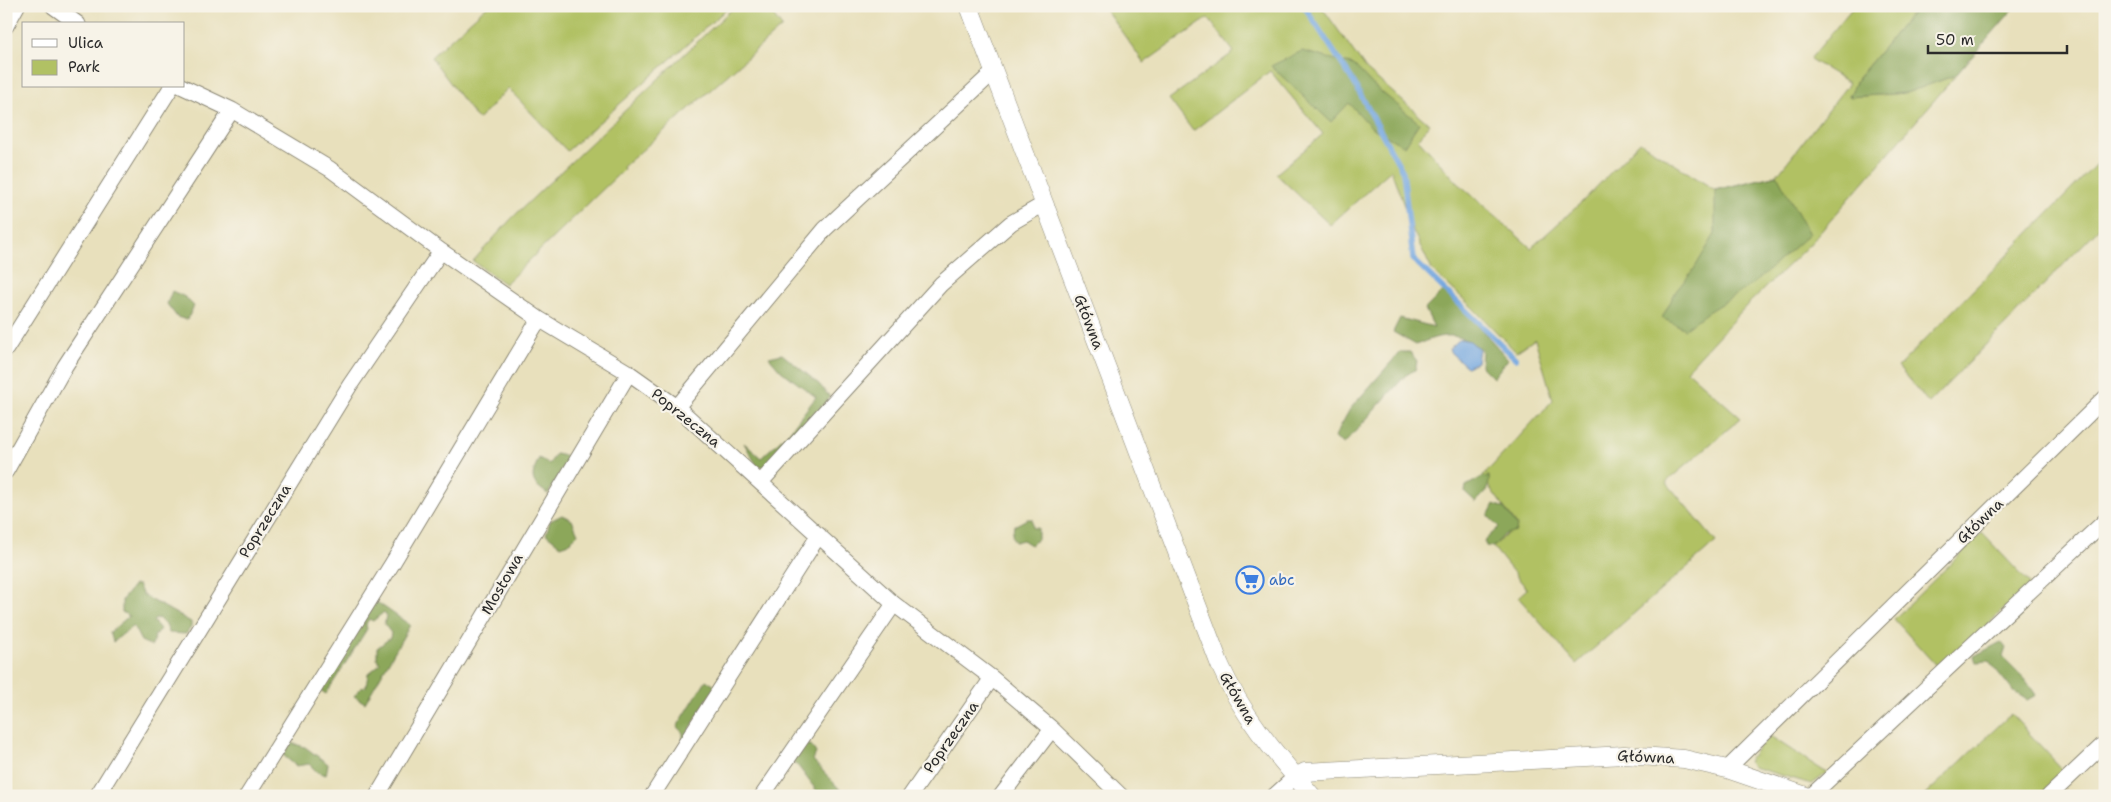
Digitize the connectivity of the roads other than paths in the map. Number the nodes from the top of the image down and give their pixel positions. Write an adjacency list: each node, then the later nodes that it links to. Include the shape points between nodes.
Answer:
1 (18, 6): 5 (street)
2 (53, 6): 4 (street)
3 (969, 6): 6 (street, Główna)
4 (75, 22)
5 (6, 26)
6 (995, 74): 10 (street, Główna); 16 (street, via 825,229)
7 (171, 88): 13 (street)
8 (185, 88): 9 (street, Poprzeczna)
9 (232, 110): 11 (street, Poprzeczna, via 330,168); 17 (street, via 66,366)
10 (1044, 204): 18 (street, via 1011,223 941,284); 26 (street, Główna, via 1220,665 1245,714)
11 (441, 251): 12 (street, Poprzeczna); 27 (street, Poprzeczna, via 350,385)
12 (539, 319): 14 (street, Poprzeczna); 28 (street, via 392,564)
13 (6, 349)
14 (629, 373): 16 (street, Poprzeczna); 29 (street, Mostowa)
15 (2105, 398): 25 (street, Główna)
16 (677, 407): 18 (street, Poprzeczna)
17 (6, 472)
18 (762, 482): 20 (street, Poprzeczna)
19 (2105, 521): 38 (street)
20 (819, 535): 21 (street, Poprzeczna); 30 (street)
21 (894, 604): 22 (street, Poprzeczna); 31 (street)
22 (992, 678): 23 (street, Poprzeczna); 32 (street, Poprzeczna)
23 (1052, 729): 33 (street); 34 (street, Poprzeczna)
24 (2105, 742): 39 (street)
25 (1728, 769): 26 (street, Główna, via 1684,759 1607,755 1305,772); 37 (street, Główna)
26 (1296, 776): 35 (street); 36 (street)
27 (97, 796)
28 (247, 796)
29 (377, 796)
30 (652, 796)
31 (762, 796)
32 (910, 796)
33 (1001, 796)
34 (1121, 796)
35 (1274, 796)
36 (1312, 796)
37 (1806, 796)
38 (1811, 796)
39 (2050, 796)

